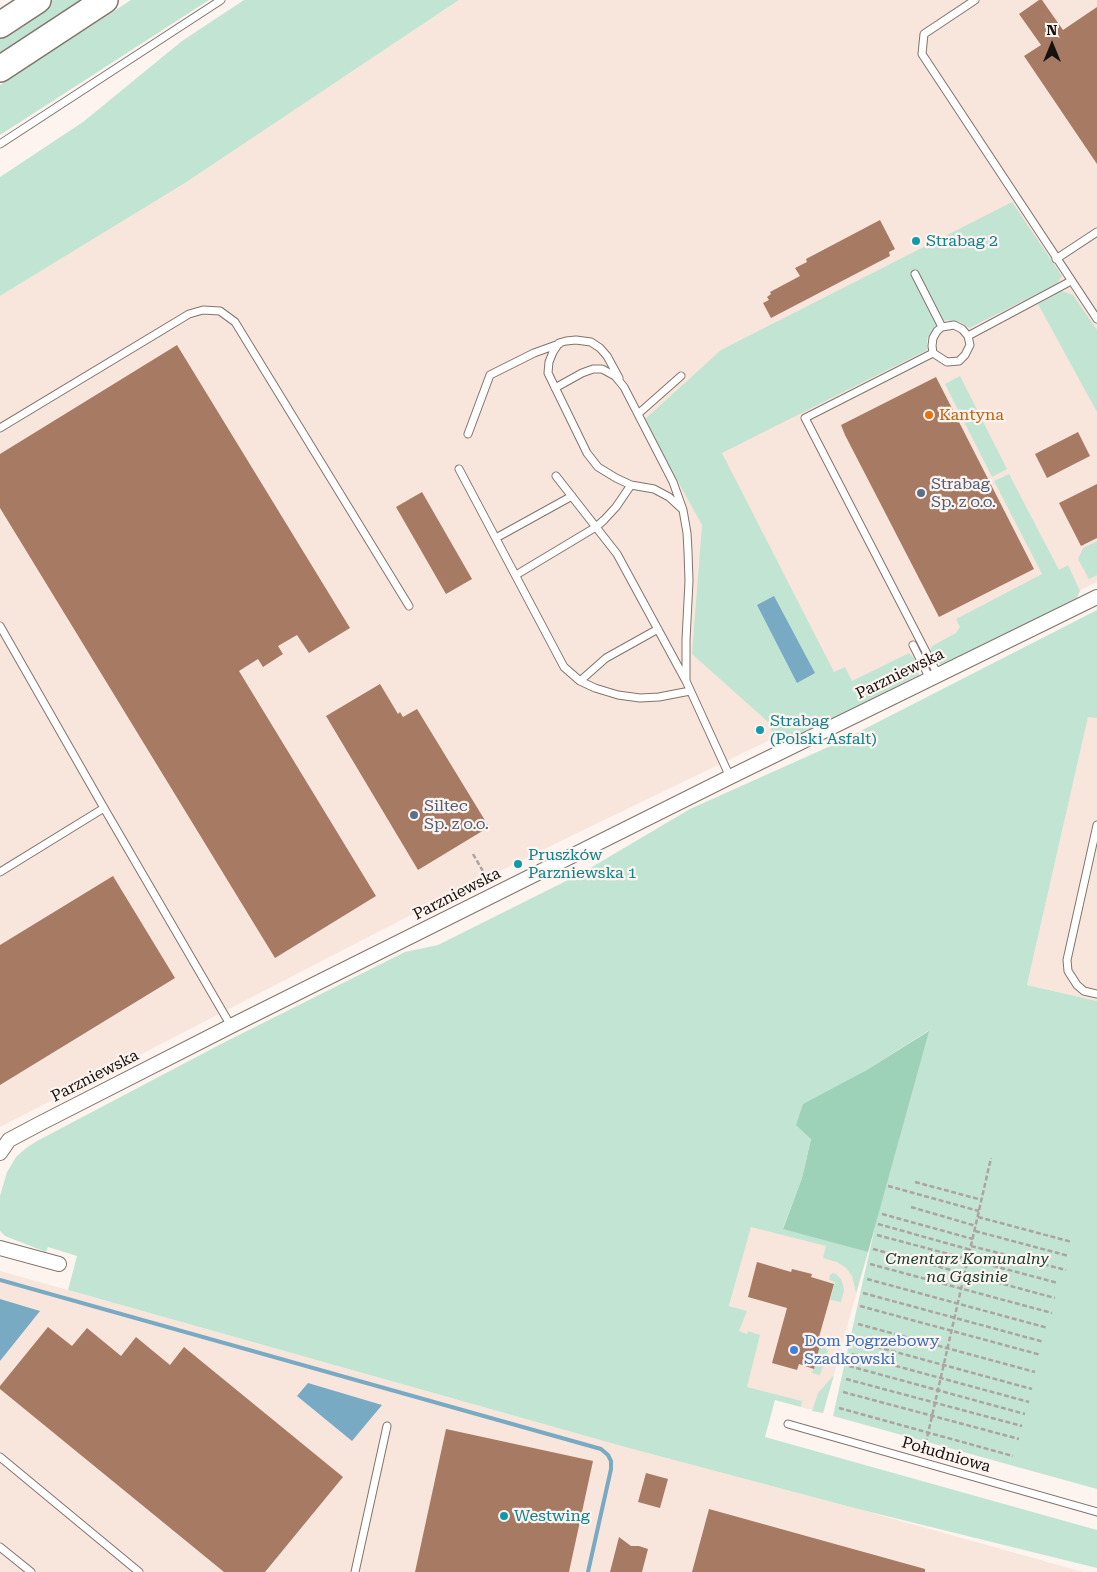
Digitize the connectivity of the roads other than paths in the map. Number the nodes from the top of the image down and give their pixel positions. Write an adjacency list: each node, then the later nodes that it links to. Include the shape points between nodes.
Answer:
1 (38, 0): 5 (highway)
2 (105, 0): 6 (highway)
3 (221, 0): 7 (lane)
4 (975, 0): 9 (lane, via 924,34 922,54)
5 (0, 25)
6 (0, 69)
7 (0, 144)
8 (1097, 232): 9 (lane)
9 (1056, 258): 11 (lane)
10 (915, 274): 13 (lane)
11 (1071, 281): 12 (lane); 14 (lane)
12 (1097, 319)
13 (942, 327): 14 (lane, via 954,325); 16 (lane, via 933,338)
14 (968, 336): 16 (lane, via 970,345 959,361 947,362)
15 (559, 343): 18 (lane, via 591,342 607,356); 19 (lane, via 549,362 548,374); 22 (lane, via 490,375)
16 (933, 353): 36 (lane, via 806,418)
17 (681, 376): 20 (lane)
18 (624, 387): 19 (lane, via 615,376 602,369 593,369); 20 (lane)
19 (555, 388): 25 (lane, via 598,467)
20 (638, 414): 27 (lane, via 673,482)
21 (0, 428): 32 (lane, via 189,314 203,310 220,311 235,322)
22 (468, 434)
23 (459, 469): 29 (lane)
24 (556, 476): 26 (lane)
25 (631, 485): 27 (lane, via 654,489); 28 (lane, via 616,507)
26 (572, 496): 28 (lane); 29 (lane)
27 (683, 510): 38 (lane, via 689,573)
28 (596, 527): 30 (lane); 34 (lane, via 617,554)
29 (496, 538): 30 (lane)
30 (516, 575): 37 (lane, via 564,667)
31 (1097, 597): 36 (street, Parzniewska)
32 (409, 606)
33 (0, 626): 41 (lane)
34 (658, 629): 37 (lane, via 606,658); 38 (lane)
35 (913, 645): 36 (lane)
36 (934, 677): 40 (street, Parzniewska)
37 (580, 680): 39 (lane, via 610,693 640,698)
38 (686, 681): 39 (lane)
39 (690, 691): 40 (lane)
40 (730, 777): 45 (street, Parzniewska)
41 (104, 808): 43 (lane); 45 (lane)
42 (1097, 826): 44 (lane, via 1067,960 1068,971 1077,986)
43 (0, 872)
44 (1097, 994)
45 (232, 1026): 46 (street, Parzniewska, via 9,1140)
46 (0, 1152)
47 (0, 1248): 48 (street)
48 (59, 1264)
49 (788, 1424): 52 (lane, Południowa)
50 (387, 1426): 56 (lane)
51 (0, 1456): 55 (lane)
52 (1097, 1512)
53 (0, 1547): 54 (lane)
54 (31, 1572)
55 (139, 1572)
56 (355, 1572)

